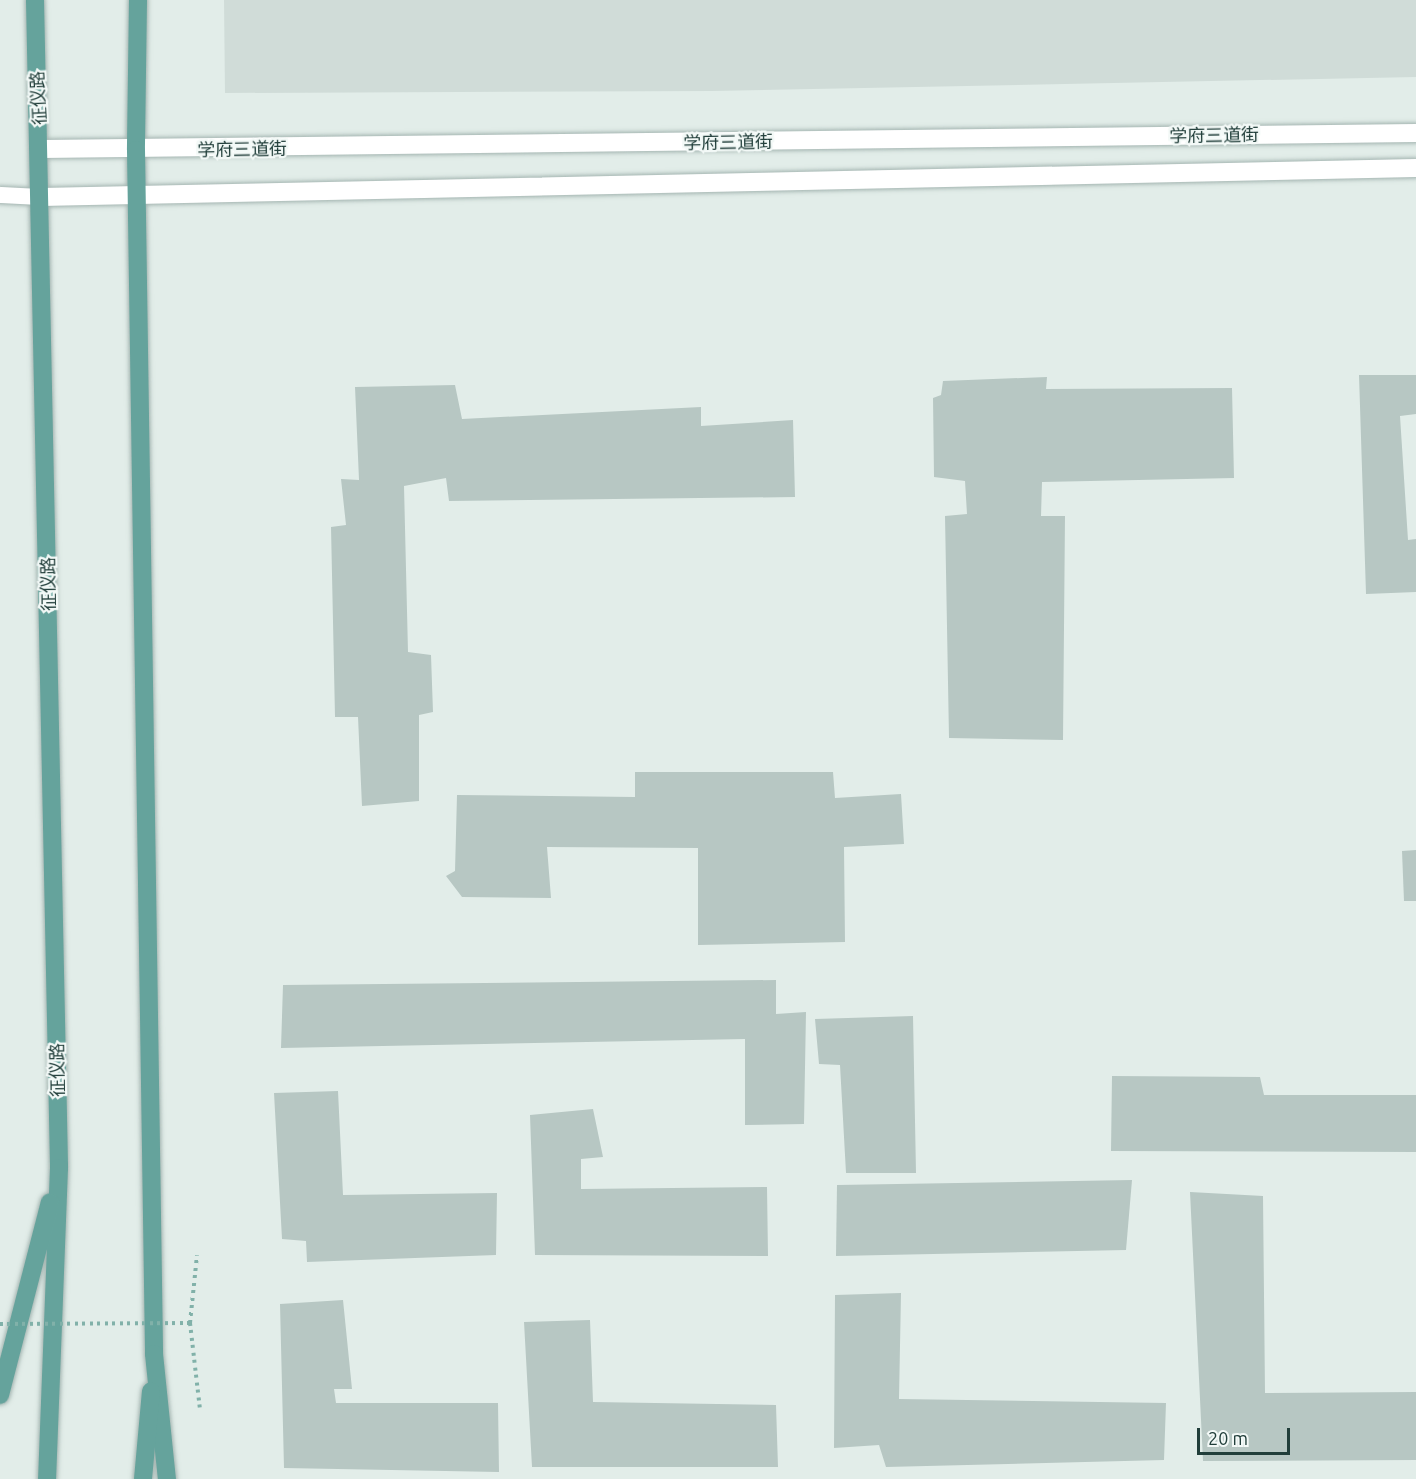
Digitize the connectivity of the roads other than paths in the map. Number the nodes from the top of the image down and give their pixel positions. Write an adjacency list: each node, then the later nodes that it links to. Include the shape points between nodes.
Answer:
1 (23, 0): 6 (main road)
2 (35, 0): 6 (main road, 征仪路)
3 (138, 0): 5 (main road)
4 (145, 0): 5 (main road)
5 (139, 47): 9 (main road)
6 (36, 48): 8 (main road, 征仪路)
7 (1416, 133): 9 (main road, 学府三道街)
8 (41, 149): 9 (main road, 学府三道街); 12 (main road, 征仪路)
9 (136, 150): 13 (main road)
10 (1416, 168): 13 (main road, 学府三道街)
11 (0, 195): 12 (lane)
12 (41, 197): 13 (main road, 学府三道街); 14 (main road, 征仪路)
13 (137, 197): 15 (main road)
14 (59, 1168): 16 (main road); 17 (main road)
15 (154, 1354): 18 (main road); 19 (main road)
16 (0, 1395)
17 (47, 1479)
18 (143, 1479)
19 (167, 1479)

